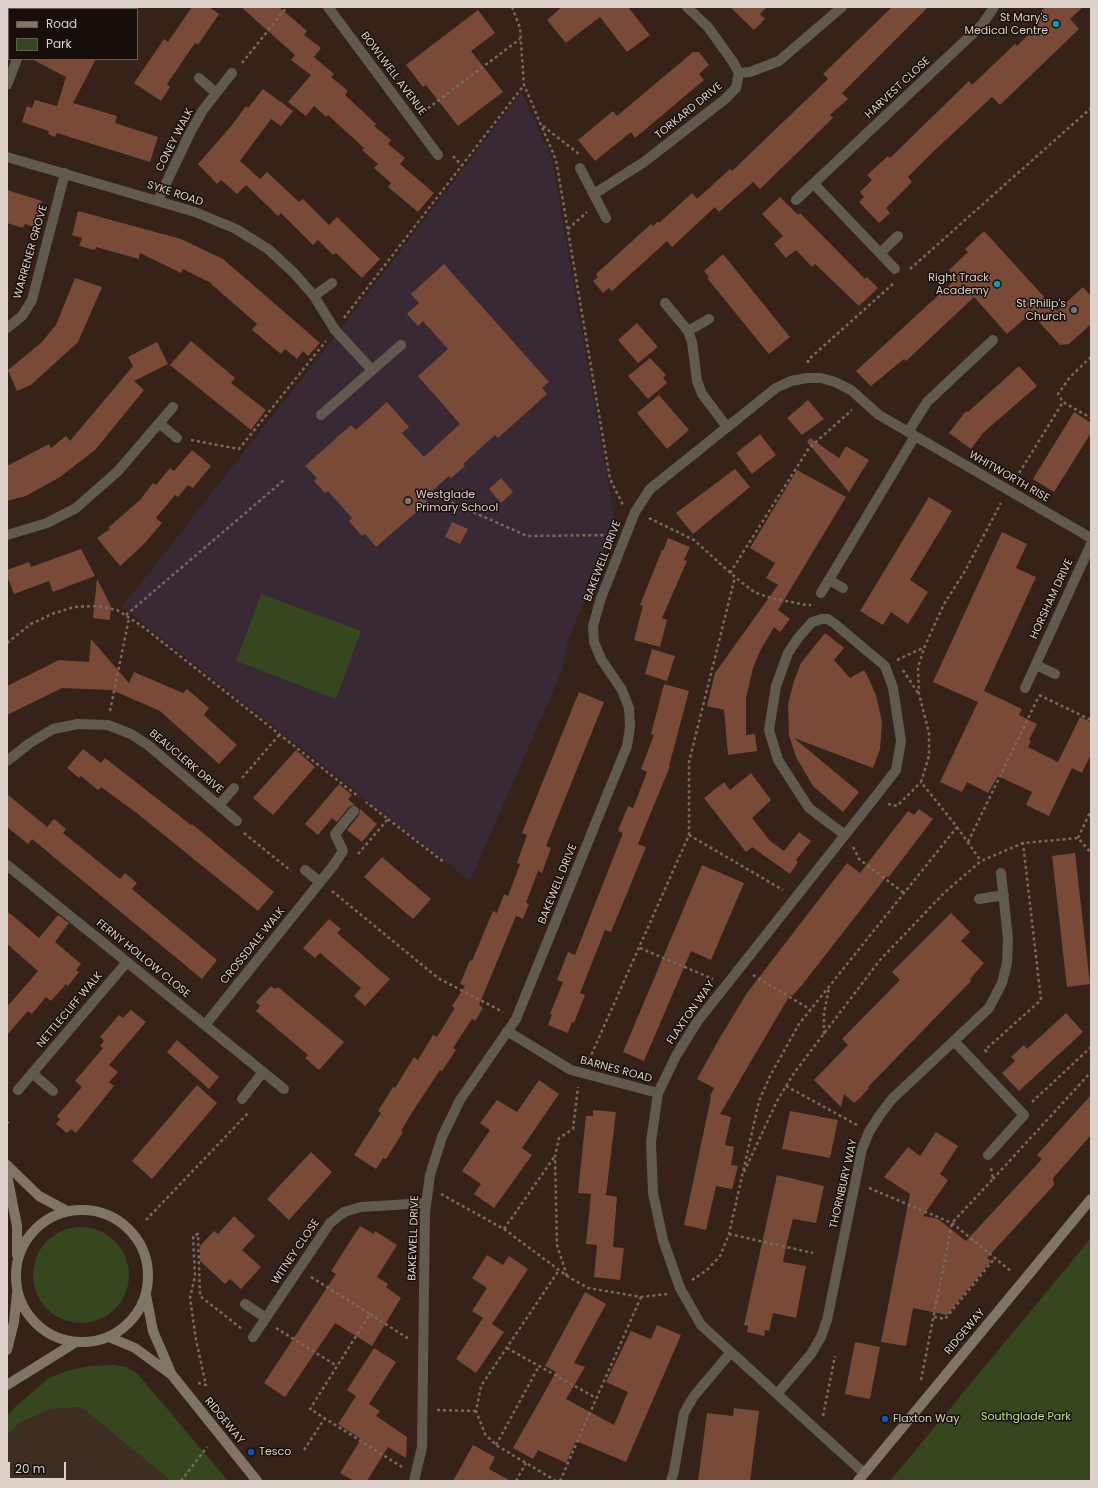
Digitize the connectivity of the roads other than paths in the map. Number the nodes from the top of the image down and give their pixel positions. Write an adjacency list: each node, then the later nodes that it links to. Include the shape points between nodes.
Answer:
1 (328, 7): 11 (street, BOWLWELL AVENUE)
2 (687, 7): 7 (street, via 722,45)
3 (842, 7): 7 (street, via 779,61 750,72)
4 (994, 7): 15 (street, HARVEST CLOSE, via 982,25)
5 (17, 60): 9 (street)
6 (232, 73): 10 (street, CONEY WALK)
7 (738, 73): 16 (street, TORKARD DRIVE, via 736,88 724,100 644,162)
8 (199, 78): 10 (street)
9 (7, 85)
10 (216, 93): 17 (street, CONEY WALK, via 190,133)
11 (438, 155)
12 (7, 157): 14 (street, SYKE ROAD)
13 (580, 168): 16 (street)
14 (65, 173): 17 (street, SYKE ROAD); 27 (street, WARRENER GROVE, via 32,300 22,316)
15 (814, 184): 18 (street, HARVEST CLOSE); 21 (street)
16 (594, 194): 19 (street)
17 (158, 200): 24 (street, SYKE ROAD, via 195,212 242,233 268,249)
18 (796, 200)
19 (606, 218)
20 (898, 236): 21 (street)
21 (880, 253): 22 (street)
22 (895, 270)
23 (332, 283): 24 (street)
24 (314, 296): 31 (street, SYKE ROAD, via 335,330)
25 (665, 303): 28 (street)
26 (709, 318): 28 (street)
27 (7, 328)
28 (688, 331): 36 (street, via 697,381 702,394)
29 (993, 340): 37 (street, via 927,402)
30 (401, 345): 31 (street)
31 (372, 370): 34 (street)
32 (807, 378): 36 (street, BAKEWELL DRIVE, via 791,381 776,388); 37 (street, WHITWORTH RISE, via 836,382 851,390 879,415)
33 (173, 407): 35 (street)
34 (321, 415)
35 (159, 423): 38 (street); 39 (street, via 118,471 76,508 47,523)
36 (727, 427): 62 (street, BAKEWELL DRIVE, via 650,489 635,512 601,598 593,626 594,642 601,659 622,690 629,708 627,746 516,1019)
37 (912, 434): 40 (street, WHITWORTH RISE); 42 (street)
38 (177, 438)
39 (7, 535)
40 (1091, 538)
41 (1091, 544): 45 (street, HORSHAM DRIVE)
42 (829, 580): 43 (street); 44 (street)
43 (843, 588)
44 (821, 593)
45 (1036, 665): 46 (street); 47 (street, HORSHAM DRIVE)
46 (1054, 674)
47 (1025, 688)
48 (7, 761): 50 (street, BEAUCLERK DRIVE, via 53,729 78,724 108,725 131,734 148,745)
49 (234, 788): 50 (street, BEAUCLERK DRIVE)
50 (219, 805): 52 (street, BEAUCLERK DRIVE)
51 (354, 811): 57 (street, CROSSDALE WALK, via 335,834 343,851)
52 (237, 821)
53 (845, 835): 53 (street, FLAXTON WAY, via 809,808 778,760 769,730 776,686 788,653 812,622 822,619 828,619 836,624 885,666 893,688 901,741 896,770); 69 (street, FLAXTON WAY, via 697,1022 676,1056)
54 (7, 865): 60 (street, FERNY HOLLOW CLOSE)
55 (305, 870): 57 (street)
56 (1001, 873): 58 (street, THORNBURY WAY)
57 (320, 882): 61 (street, CROSSDALE WALK)
58 (1004, 895): 59 (street); 63 (street, THORNBURY WAY, via 1008,939 1007,963 1002,983 989,1008)
59 (979, 899)
60 (127, 962): 61 (street, FERNY HOLLOW CLOSE); 65 (street, NETTLECLIFF WALK)
61 (205, 1025): 64 (street, FERNY HOLLOW CLOSE)
62 (507, 1031): 69 (street, BARNES ROAD, via 571,1070); 75 (street, BAKEWELL DRIVE, via 460,1100 442,1137 430,1175)
63 (954, 1041): 71 (street, via 1024,1115); 89 (street, THORNBURY WAY, via 892,1100 878,1116 869,1132 862,1149 822,1337)
64 (263, 1072): 66 (street, FERNY HOLLOW CLOSE); 70 (street)
65 (32, 1073): 67 (street, NETTLECLIFF WALK); 68 (street)
66 (284, 1089)
67 (18, 1090)
68 (53, 1092)
69 (658, 1093): 86 (street, FLAXTON WAY, via 651,1142 653,1193 663,1240 680,1288 701,1325)
70 (242, 1099)
71 (988, 1155)
72 (7, 1165): 76 (street, via 39,1196)
73 (7, 1175): 77 (street, via 17,1226)
74 (1091, 1199): 90 (street, RIDGEWAY)
75 (426, 1203): 81 (street, WITNEY CLOSE, via 361,1206 344,1212 330,1223); 92 (street, BAKEWELL DRIVE, via 422,1448)
76 (67, 1211): 77 (street, via 49,1218 34,1230 23,1245); 79 (street, via 82,1209 105,1214 125,1225 136,1236 148,1264 149,1280)
77 (17, 1263): 78 (street)
78 (17, 1290): 84 (street, via 29,1315 45,1331 60,1339); 85 (street, via 14,1322)
79 (146, 1295): 82 (street, via 138,1312 126,1327); 87 (street, RIDGEWAY, via 153,1331)
80 (245, 1304): 81 (street)
81 (266, 1318): 83 (street, WITNEY CLOSE)
82 (110, 1337): 84 (street, via 93,1342); 87 (street, RIDGEWAY, via 134,1348)
83 (253, 1337)
84 (76, 1342): 88 (street)
85 (7, 1350)
86 (731, 1352): 89 (street, FLAXTON WAY); 93 (street, via 694,1396 684,1413)
87 (172, 1375): 91 (street, RIDGEWAY)
88 (7, 1385)
89 (777, 1394): 90 (street, FLAXTON WAY)
90 (861, 1477)
91 (257, 1481)
92 (414, 1481)
93 (670, 1481)

